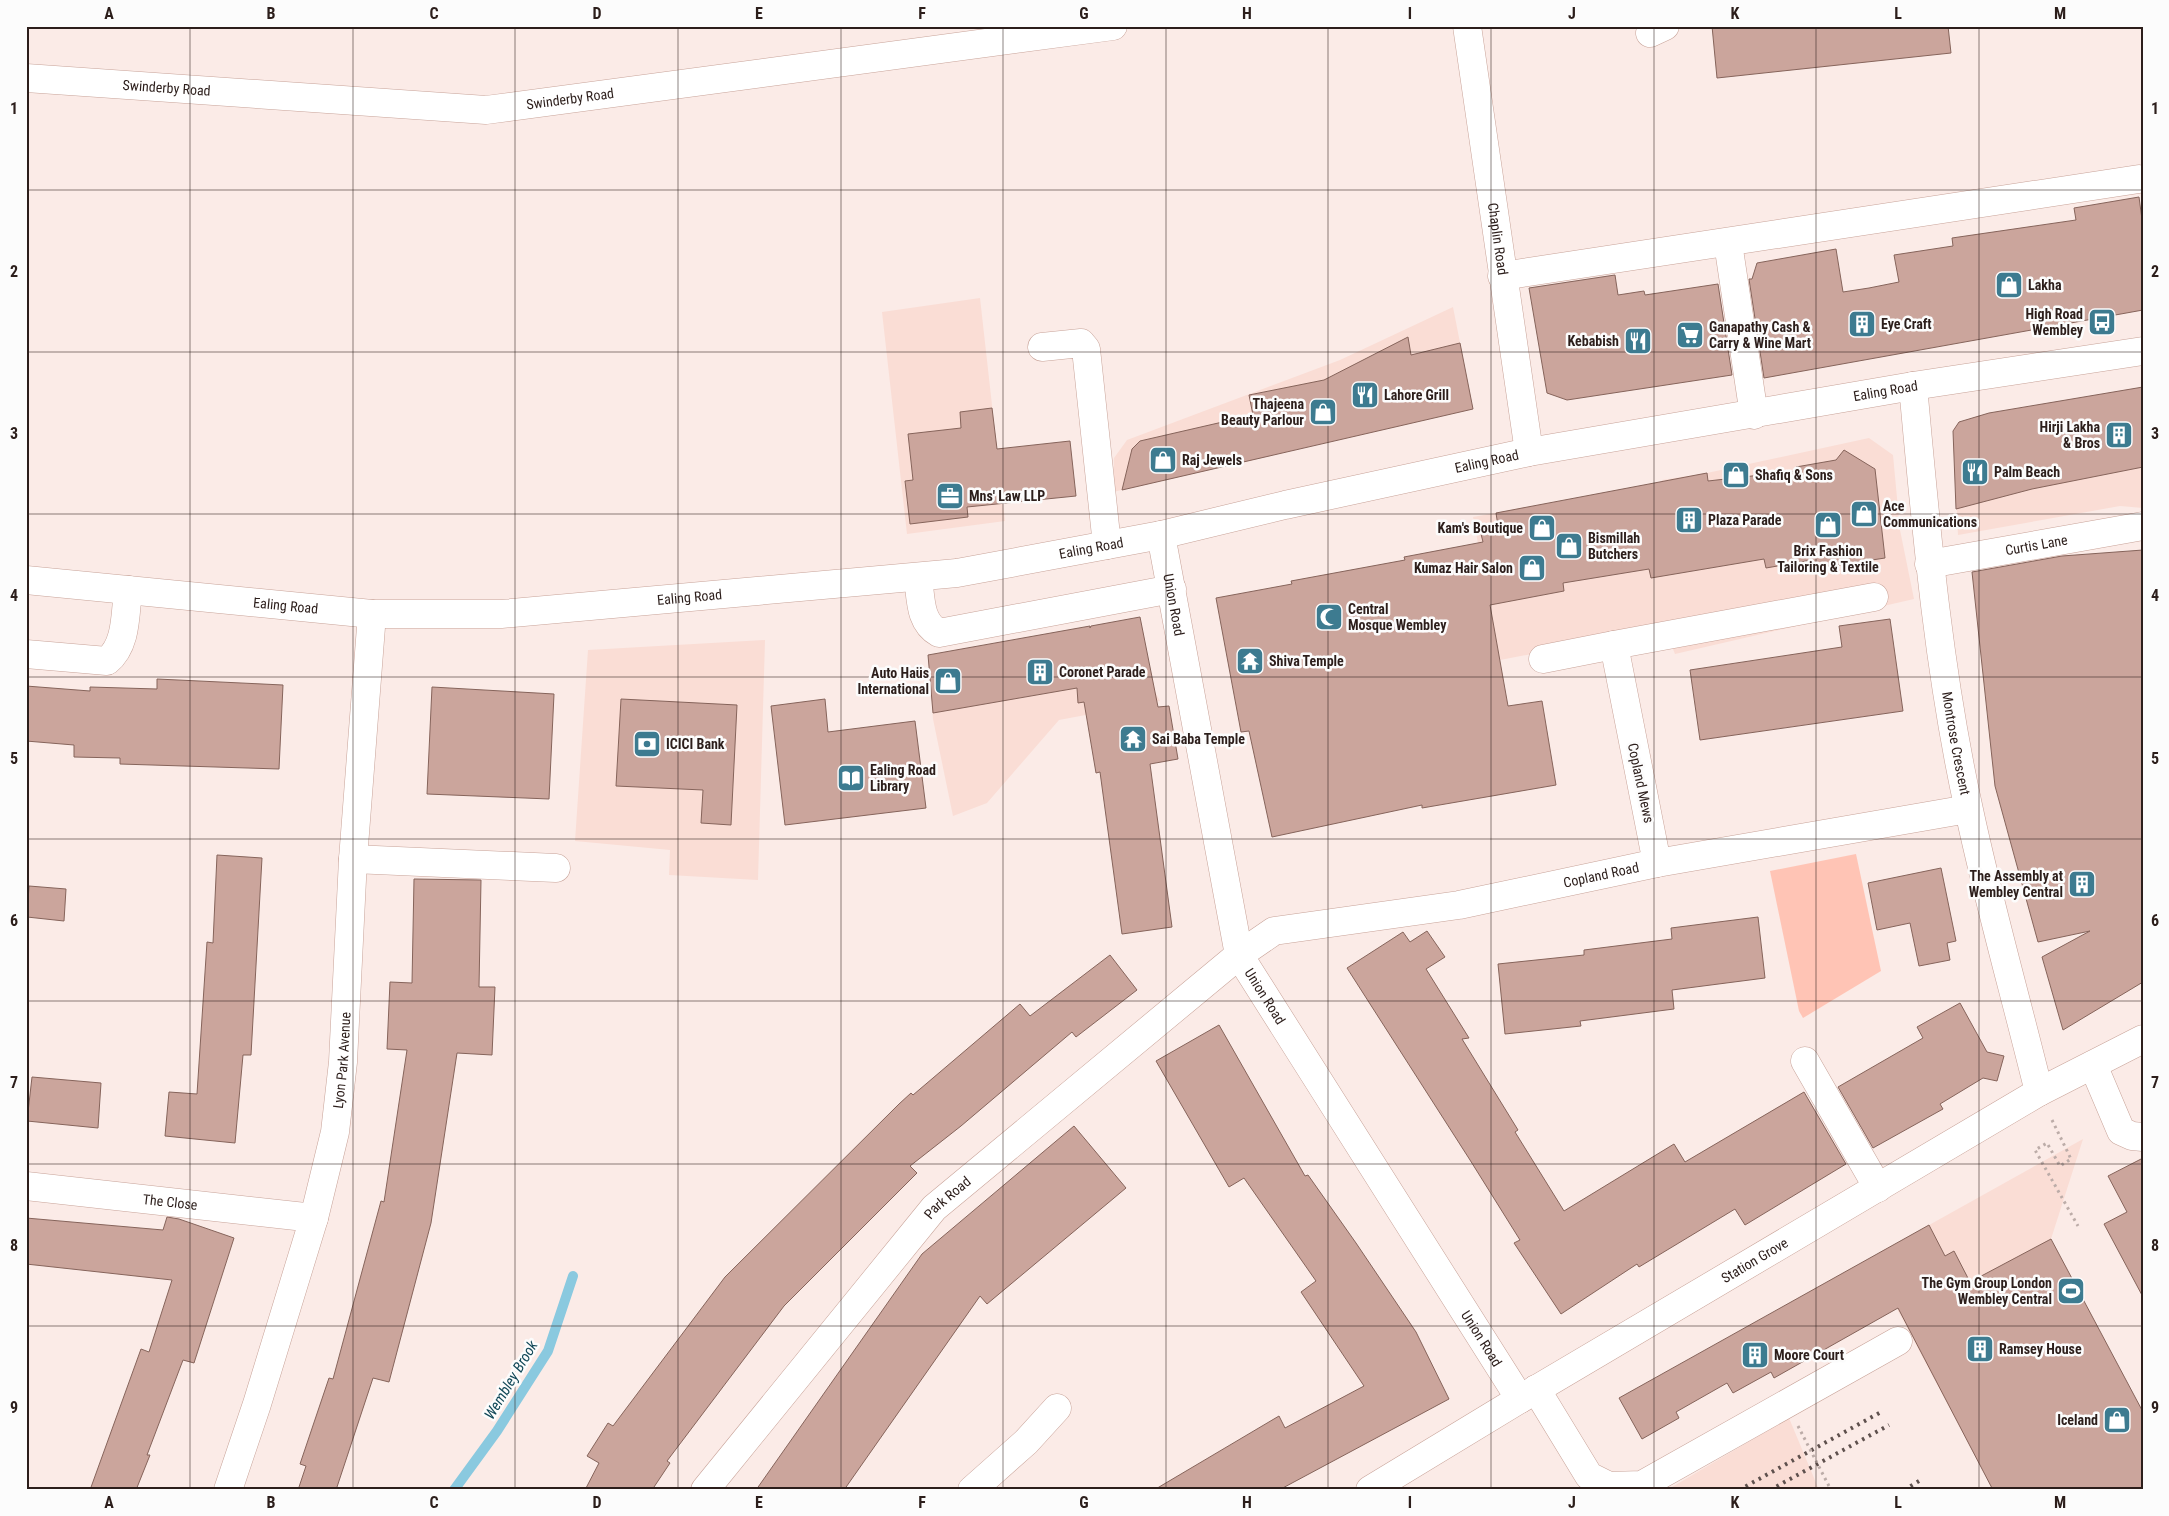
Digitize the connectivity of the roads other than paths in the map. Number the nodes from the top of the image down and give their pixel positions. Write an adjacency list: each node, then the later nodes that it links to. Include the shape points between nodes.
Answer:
1 (1113, 26): 3 (street, Swinderby Road, via 486,110)
2 (1467, 26): 6 (street, Chaplin Road)
3 (26, 78)
4 (2139, 179): 5 (street)
5 (1728, 243): 6 (street); 10 (street)
6 (1502, 276): 11 (street, Chaplin Road)
7 (1042, 347): 14 (street, via 1081,343 1086,349)
8 (2143, 351): 9 (street, Ealing Road)
9 (1913, 386): 10 (street, Ealing Road); 15 (street, Montrose Crescent)
10 (1754, 415): 11 (street, Ealing Road)
11 (1529, 452): 13 (street, Ealing Road)
12 (2143, 526): 15 (street, Curtis Lane)
13 (1161, 535): 14 (street, Ealing Road); 18 (street, Union Road)
14 (1107, 545): 16 (street, Ealing Road, via 957,574)
15 (1929, 564): 25 (street, Montrose Crescent, via 1944,678)
16 (918, 577): 18 (street, via 924,618 930,628 939,632); 21 (street, Ealing Road, via 501,614)
17 (26, 580): 19 (street, Ealing Road)
18 (1172, 589): 29 (street, Union Road)
19 (128, 590): 21 (street, Ealing Road); 23 (street, via 120,645 116,654 107,661)
20 (1874, 597): 22 (street)
21 (372, 614): 26 (street, Lyon Park Avenue)
22 (1614, 646): 24 (street); 27 (street, Copland Mews)
23 (26, 654)
24 (1543, 659)
25 (1968, 809): 27 (street, Copland Road); 33 (street, Montrose Crescent)
26 (353, 859): 28 (street); 37 (street, Lyon Park Avenue, via 343,1062 335,1132)
27 (1658, 863): 29 (street, Copland Road, via 1459,905 1274,931)
28 (556, 868)
29 (1240, 955): 39 (street, Union Road); 42 (street, Park Road, via 934,1208)
30 (2143, 1039): 32 (street, Station Grove)
31 (1804, 1061): 36 (street)
32 (2093, 1065): 33 (street, Station Grove); 34 (street, via 2121,1131)
33 (2039, 1092): 36 (street, Station Grove)
34 (2143, 1137)
35 (26, 1186): 37 (street, The Close)
36 (1878, 1188): 39 (street, Station Grove)
37 (314, 1218): 41 (street, Lyon Park Avenue)
38 (1898, 1341): 39 (street, Union Road, via 1642,1485 1610,1486 1590,1476)
39 (1528, 1394): 44 (street, Station Grove)
40 (1057, 1408): 43 (street, via 1026,1442)
41 (228, 1490)
42 (705, 1490)
43 (972, 1490)
44 (1370, 1490)

